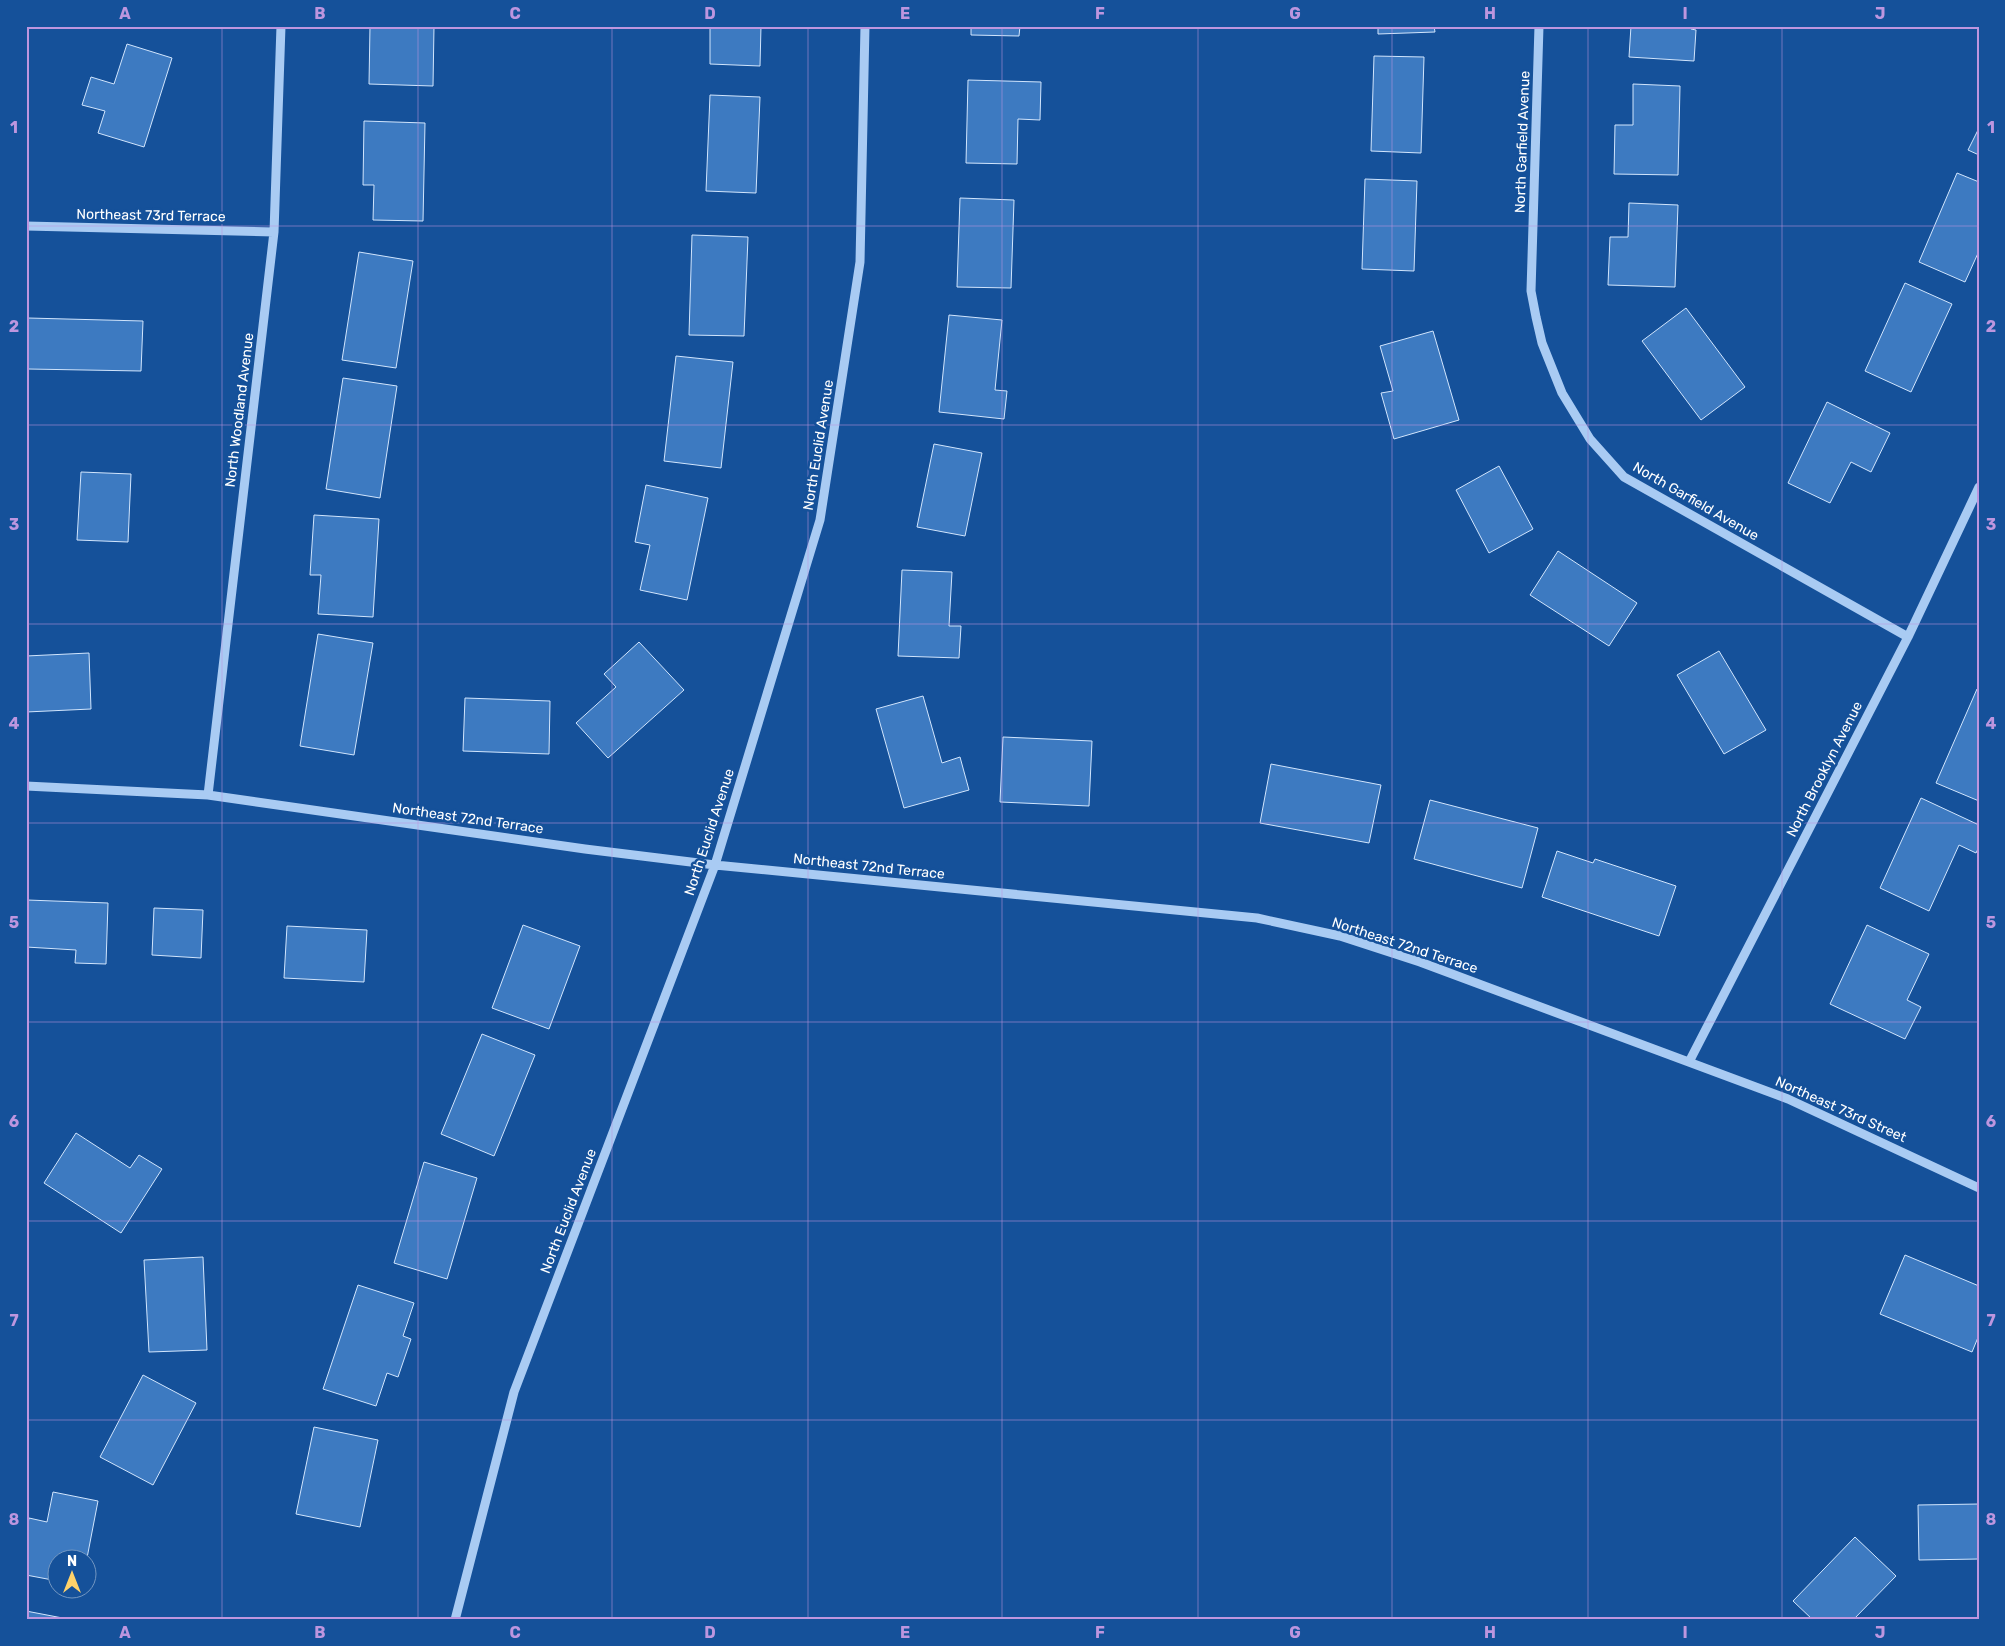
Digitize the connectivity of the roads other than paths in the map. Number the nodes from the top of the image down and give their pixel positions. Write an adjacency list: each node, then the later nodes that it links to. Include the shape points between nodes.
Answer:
1 (281, 26): 5 (street, North Woodland Avenue)
2 (865, 26): 10 (street, North Euclid Avenue, via 860,262 820,520)
3 (1539, 26): 7 (street, North Garfield Avenue, via 1532,291 1542,343 1571,408 1590,439 1624,477)
4 (26, 226): 5 (street, Northeast 73rd Terrace)
5 (274, 232): 9 (street, North Woodland Avenue)
6 (1979, 487): 7 (street, North Brooklyn Avenue)
7 (1908, 637): 11 (street, North Brooklyn Avenue)
8 (26, 786): 9 (street, Northeast 72nd Terrace)
9 (208, 795): 10 (street, Northeast 72nd Terrace)
10 (715, 865): 11 (street, Northeast 72nd Terrace, via 1266,920 1340,936 1420,962); 13 (street, North Euclid Avenue, via 514,1392)
11 (1689, 1062): 12 (street, Northeast 73rd Street, via 1788,1099)
12 (1979, 1188)
13 (455, 1620)

